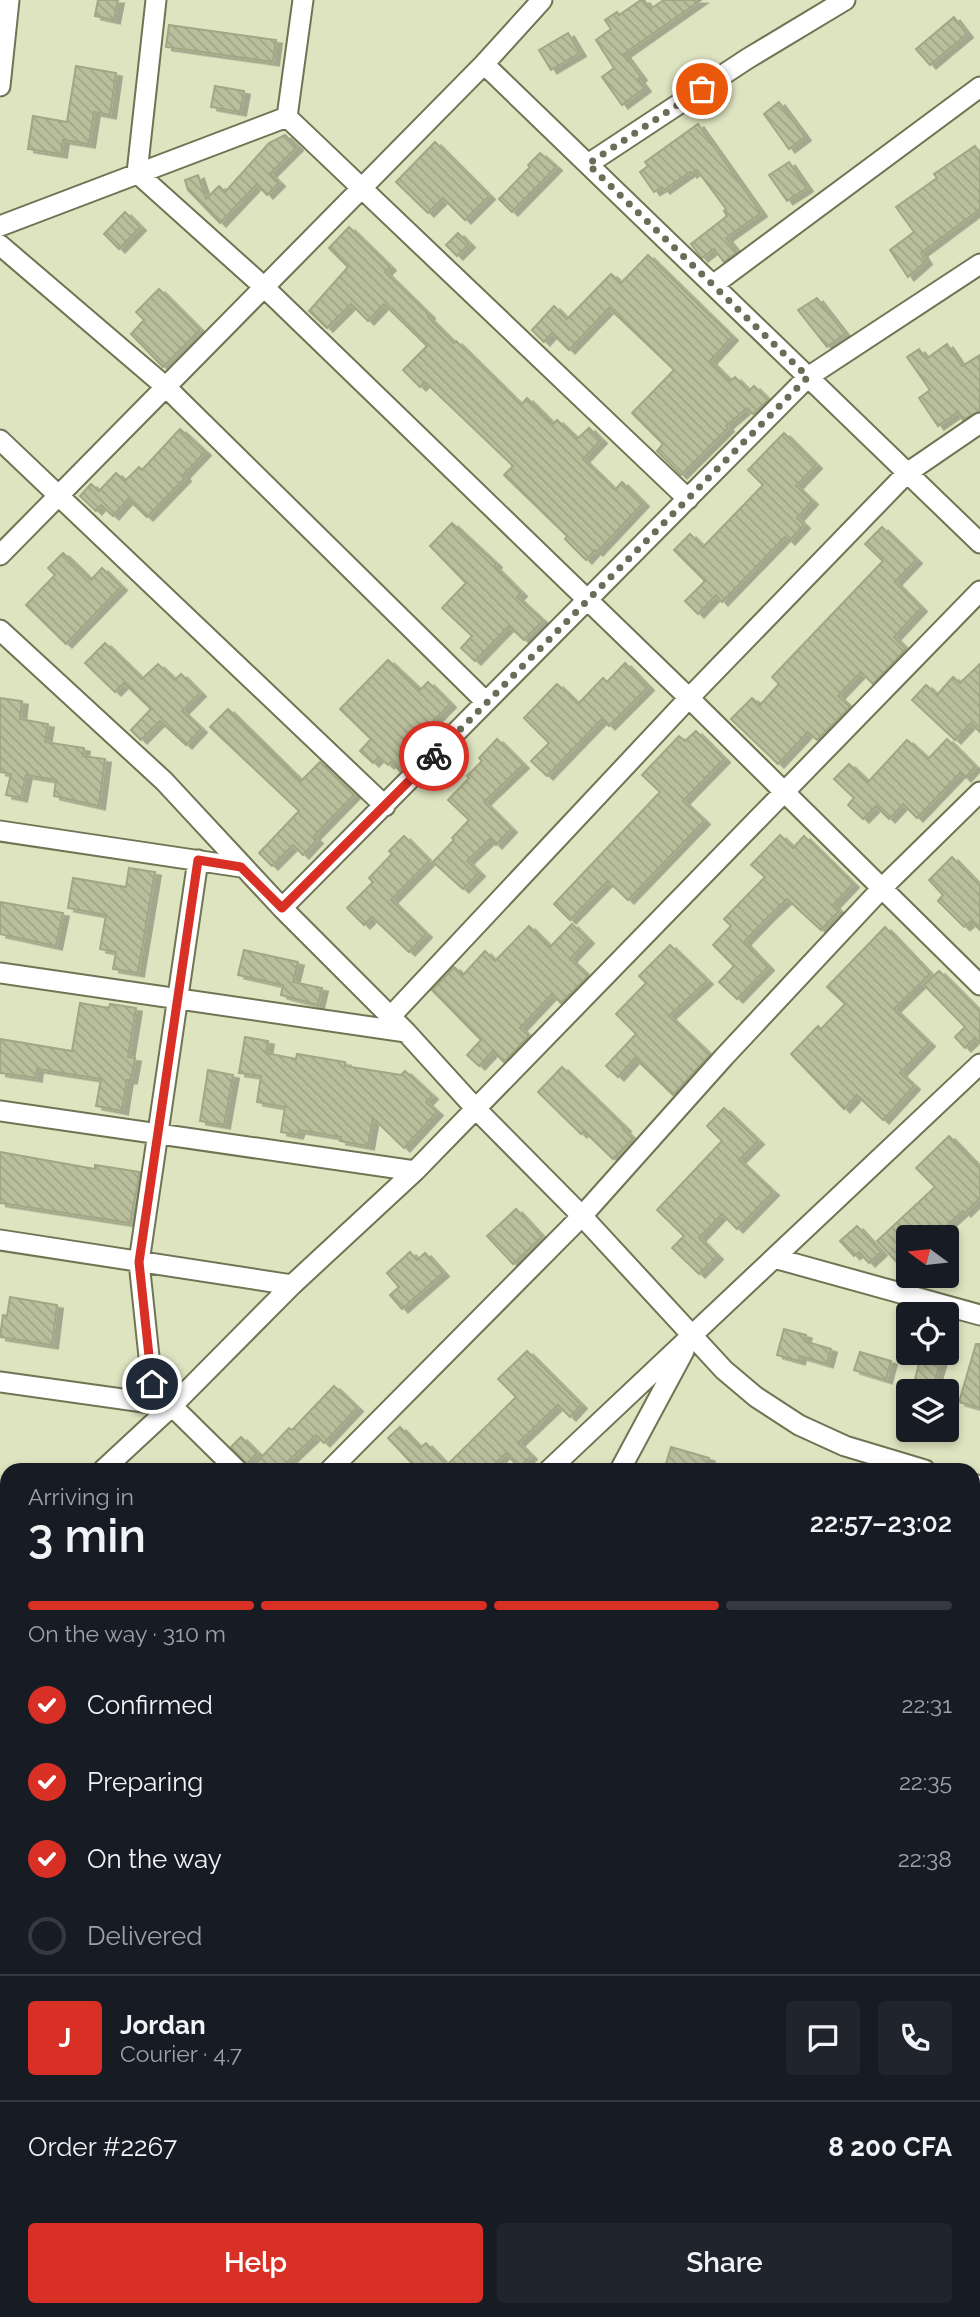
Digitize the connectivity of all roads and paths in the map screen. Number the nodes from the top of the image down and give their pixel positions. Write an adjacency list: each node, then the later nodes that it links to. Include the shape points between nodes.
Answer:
1 (9, 0): 7 (street)
2 (156, 0): 11 (street)
3 (303, 0): 9 (street)
4 (845, 0): 10 (street)
5 (536, 2): 6 (street)
6 (484, 64): 10 (street); 12 (street)
7 (0, 86)
8 (980, 87): 16 (street)
9 (287, 117): 11 (street); 12 (street)
10 (588, 164): 16 (street)
11 (137, 173): 13 (street); 17 (street)
12 (362, 188): 17 (street); 24 (street)
13 (0, 226)
14 (0, 245): 19 (street)
15 (980, 264): 18 (street)
16 (713, 285): 18 (street)
17 (264, 287): 19 (street); 28 (street)
18 (808, 377): 22 (street); 24 (street)
19 (166, 387): 23 (street); 31 (street)
20 (980, 423): 22 (street)
21 (0, 440): 23 (street)
22 (907, 473): 25 (street); 30 (street)
23 (59, 497): 26 (street); 34 (street)
24 (688, 499): 28 (street)
25 (980, 543)
26 (0, 555)
27 (980, 591): 33 (street)
28 (587, 601): 30 (street); 31 (street)
29 (0, 630): 37 (street, via 164,782)
30 (689, 698): 33 (street); 43 (street)
31 (486, 702): 34 (street)
32 (980, 792): 38 (street)
33 (786, 793): 38 (street); 46 (street)
34 (385, 806): 39 (street)
35 (0, 831): 36 (street)
36 (198, 860): 37 (street); 42 (street)
37 (241, 867): 39 (street)
38 (883, 888): 41 (street); 50 (street)
39 (282, 908): 43 (street)
40 (0, 973): 42 (street)
41 (980, 985)
42 (178, 999): 44 (street); 48 (street)
43 (391, 1016): 44 (street)
44 (406, 1032): 46 (street)
45 (980, 1063): 52 (street)
46 (476, 1109): 49 (street); 50 (street)
47 (0, 1111): 48 (street)
48 (158, 1134): 49 (street); 53 (street)
49 (415, 1171): 54 (street)
50 (582, 1216): 56 (street); 61 (street)
51 (0, 1240): 53 (street)
52 (774, 1258): 55 (street); 56 (street)
53 (139, 1262): 54 (street); 58 (street)
54 (292, 1285): 58 (street)
55 (980, 1315)
56 (692, 1335): 62 (street); 63 (street); 64 (street, via 723,1370 799,1425 845,1446)
57 (0, 1382): 58 (street)
58 (163, 1405): 59 (street); 60 (street)
59 (109, 1463)
60 (229, 1463)
61 (337, 1463)
62 (557, 1463)
63 (624, 1463)
64 (902, 1463)

